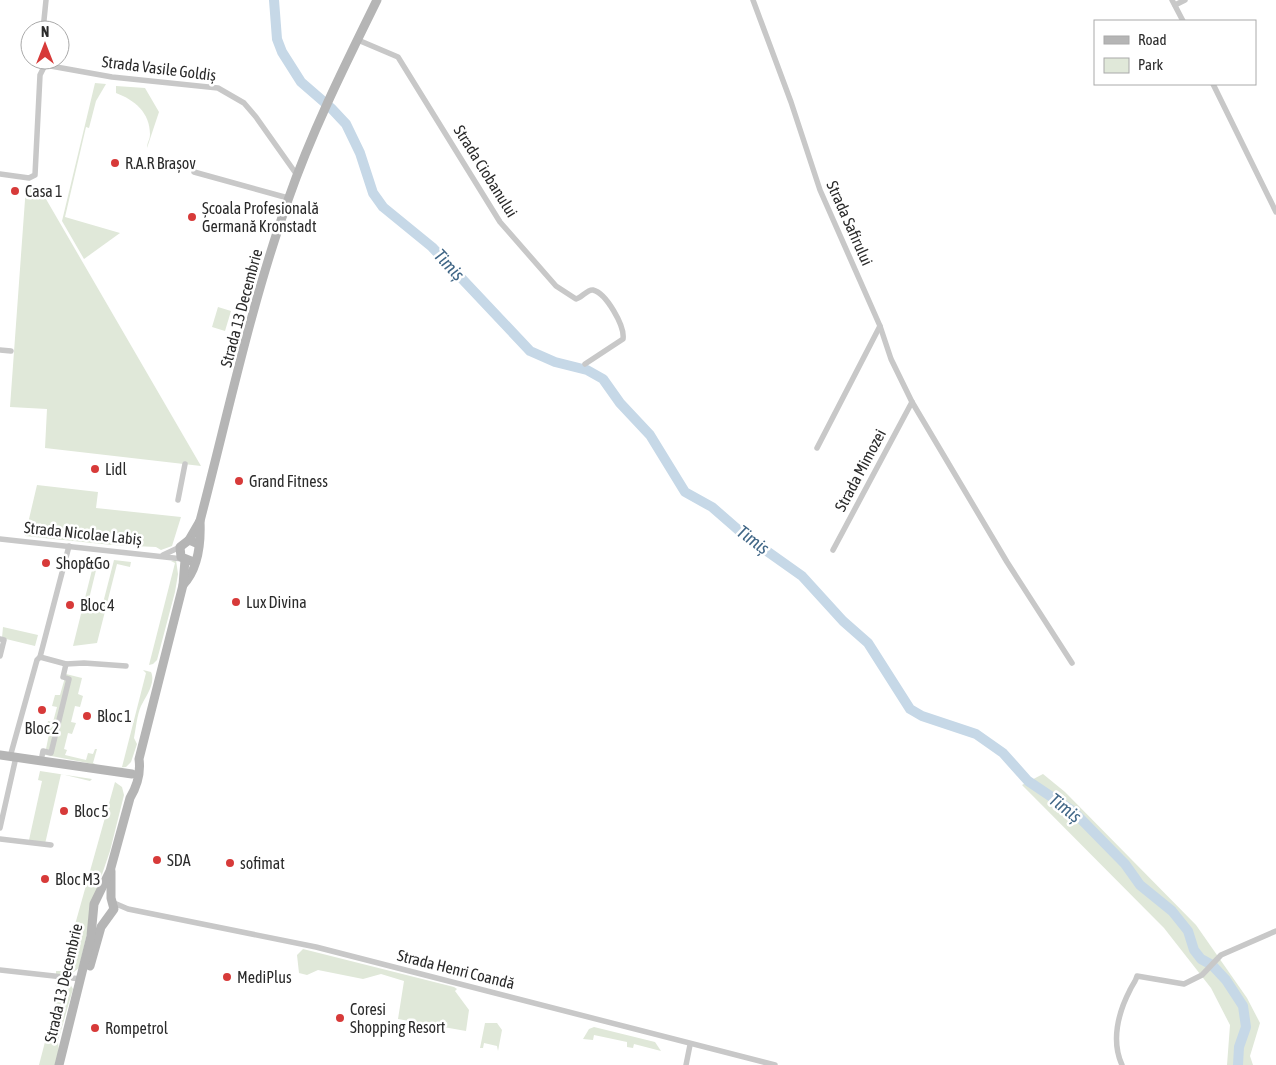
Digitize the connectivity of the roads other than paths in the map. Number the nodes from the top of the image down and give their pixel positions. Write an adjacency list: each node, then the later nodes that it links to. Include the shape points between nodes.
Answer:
1 (46, 0): 6 (street)
2 (377, 0): 8 (main road, Strada 13 Decembrie)
3 (753, 0): 17 (street, Strada Safirului, via 820,190)
4 (1185, 0): 5 (street)
5 (1174, 2): 7 (street)
6 (44, 20)
7 (1183, 20)
8 (358, 40): 14 (main road, Strada 13 Decembrie, via 318,122); 20 (street, Strada Ciobanului, via 398,57 500,222 556,286 572,298 580,299 595,291 616,313 623,325 623,339)
9 (70, 68): 14 (street, Strada Vasile Goldiș, via 112,77 203,85 224,91 244,103)
10 (42, 70): 13 (street, via 35,175 29,178)
11 (1213, 85): 16 (street)
12 (194, 172): 15 (street)
13 (0, 174)
14 (297, 175): 15 (main road, Strada 13 Decembrie)
15 (288, 198): 25 (main road, Strada 13 Decembrie, via 248,334)
16 (1276, 212)
17 (880, 326): 21 (street, Strada Safirului); 22 (street)
18 (0, 350): 19 (street)
19 (11, 351)
20 (585, 364)
21 (912, 402): 31 (street, Strada Mimozei); 40 (street, Strada Safirului)
22 (817, 448)
23 (185, 464): 24 (street)
24 (178, 500)
25 (200, 521): 27 (main road, Strada 13 Decembrie); 28 (main road, Strada 13 Decembrie)
26 (0, 539): 29 (street, Strada Nicolae Labiș)
27 (188, 540): 28 (main road); 30 (main road, Strada 13 Decembrie)
28 (198, 544): 33 (main road, Strada 13 Decembrie, via 200,552)
29 (69, 546): 32 (street, Strada Nicolae Labiș); 38 (street)
30 (180, 547): 32 (street, Strada Nicolae Labiș); 34 (main road, Strada 13 Decembrie, via 180,555)
31 (833, 550)
32 (163, 555): 34 (street, Strada Nicolae Labiș)
33 (197, 558): 34 (main road); 35 (main road, Strada 13 Decembrie)
34 (184, 559): 35 (main road, Strada 13 Decembrie)
35 (184, 585): 45 (main road, Strada 13 Decembrie)
36 (0, 639): 37 (street, via 4,640)
37 (0, 656)
38 (40, 657): 39 (street); 44 (street, via 31,678)
39 (66, 664): 41 (street); 43 (street, via 63,677 69,679 51,753 43,751)
40 (1072, 664)
41 (126, 666)
42 (0, 755): 44 (main road)
43 (42, 756)
44 (13, 757): 46 (main road); 48 (street)
45 (140, 759): 46 (main road, Strada 13 Decembrie); 47 (main road, Strada 13 Decembrie, via 135,790)
46 (132, 774): 47 (main road, Strada 13 Decembrie)
47 (130, 798): 51 (main road, Strada 13 Decembrie)
48 (0, 828)
49 (0, 839): 50 (street)
50 (51, 845)
51 (110, 871): 52 (main road, Strada 13 Decembrie); 53 (main road, Strada 13 Decembrie)
52 (96, 903): 53 (main road, via 105,895); 53 (main road, Strada 13 Decembrie, via 99,914); 56 (main road, Strada 13 Decembrie)
53 (112, 907): 57 (street, Strada Henri Coandă, via 316,947); 59 (main road, Strada 13 Decembrie, via 98,935)
54 (1276, 931): 62 (street, via 1221,955 1202,975 1184,984 1138,976 1128,994 1116,1033)
55 (0, 970): 56 (street)
56 (81, 979): 58 (main road, Strada 13 Decembrie)
57 (690, 1045): 60 (street); 61 (street, Strada Henri Coandă)
58 (59, 1065)
59 (65, 1065)
60 (686, 1065)
61 (774, 1065)
62 (1122, 1065)

